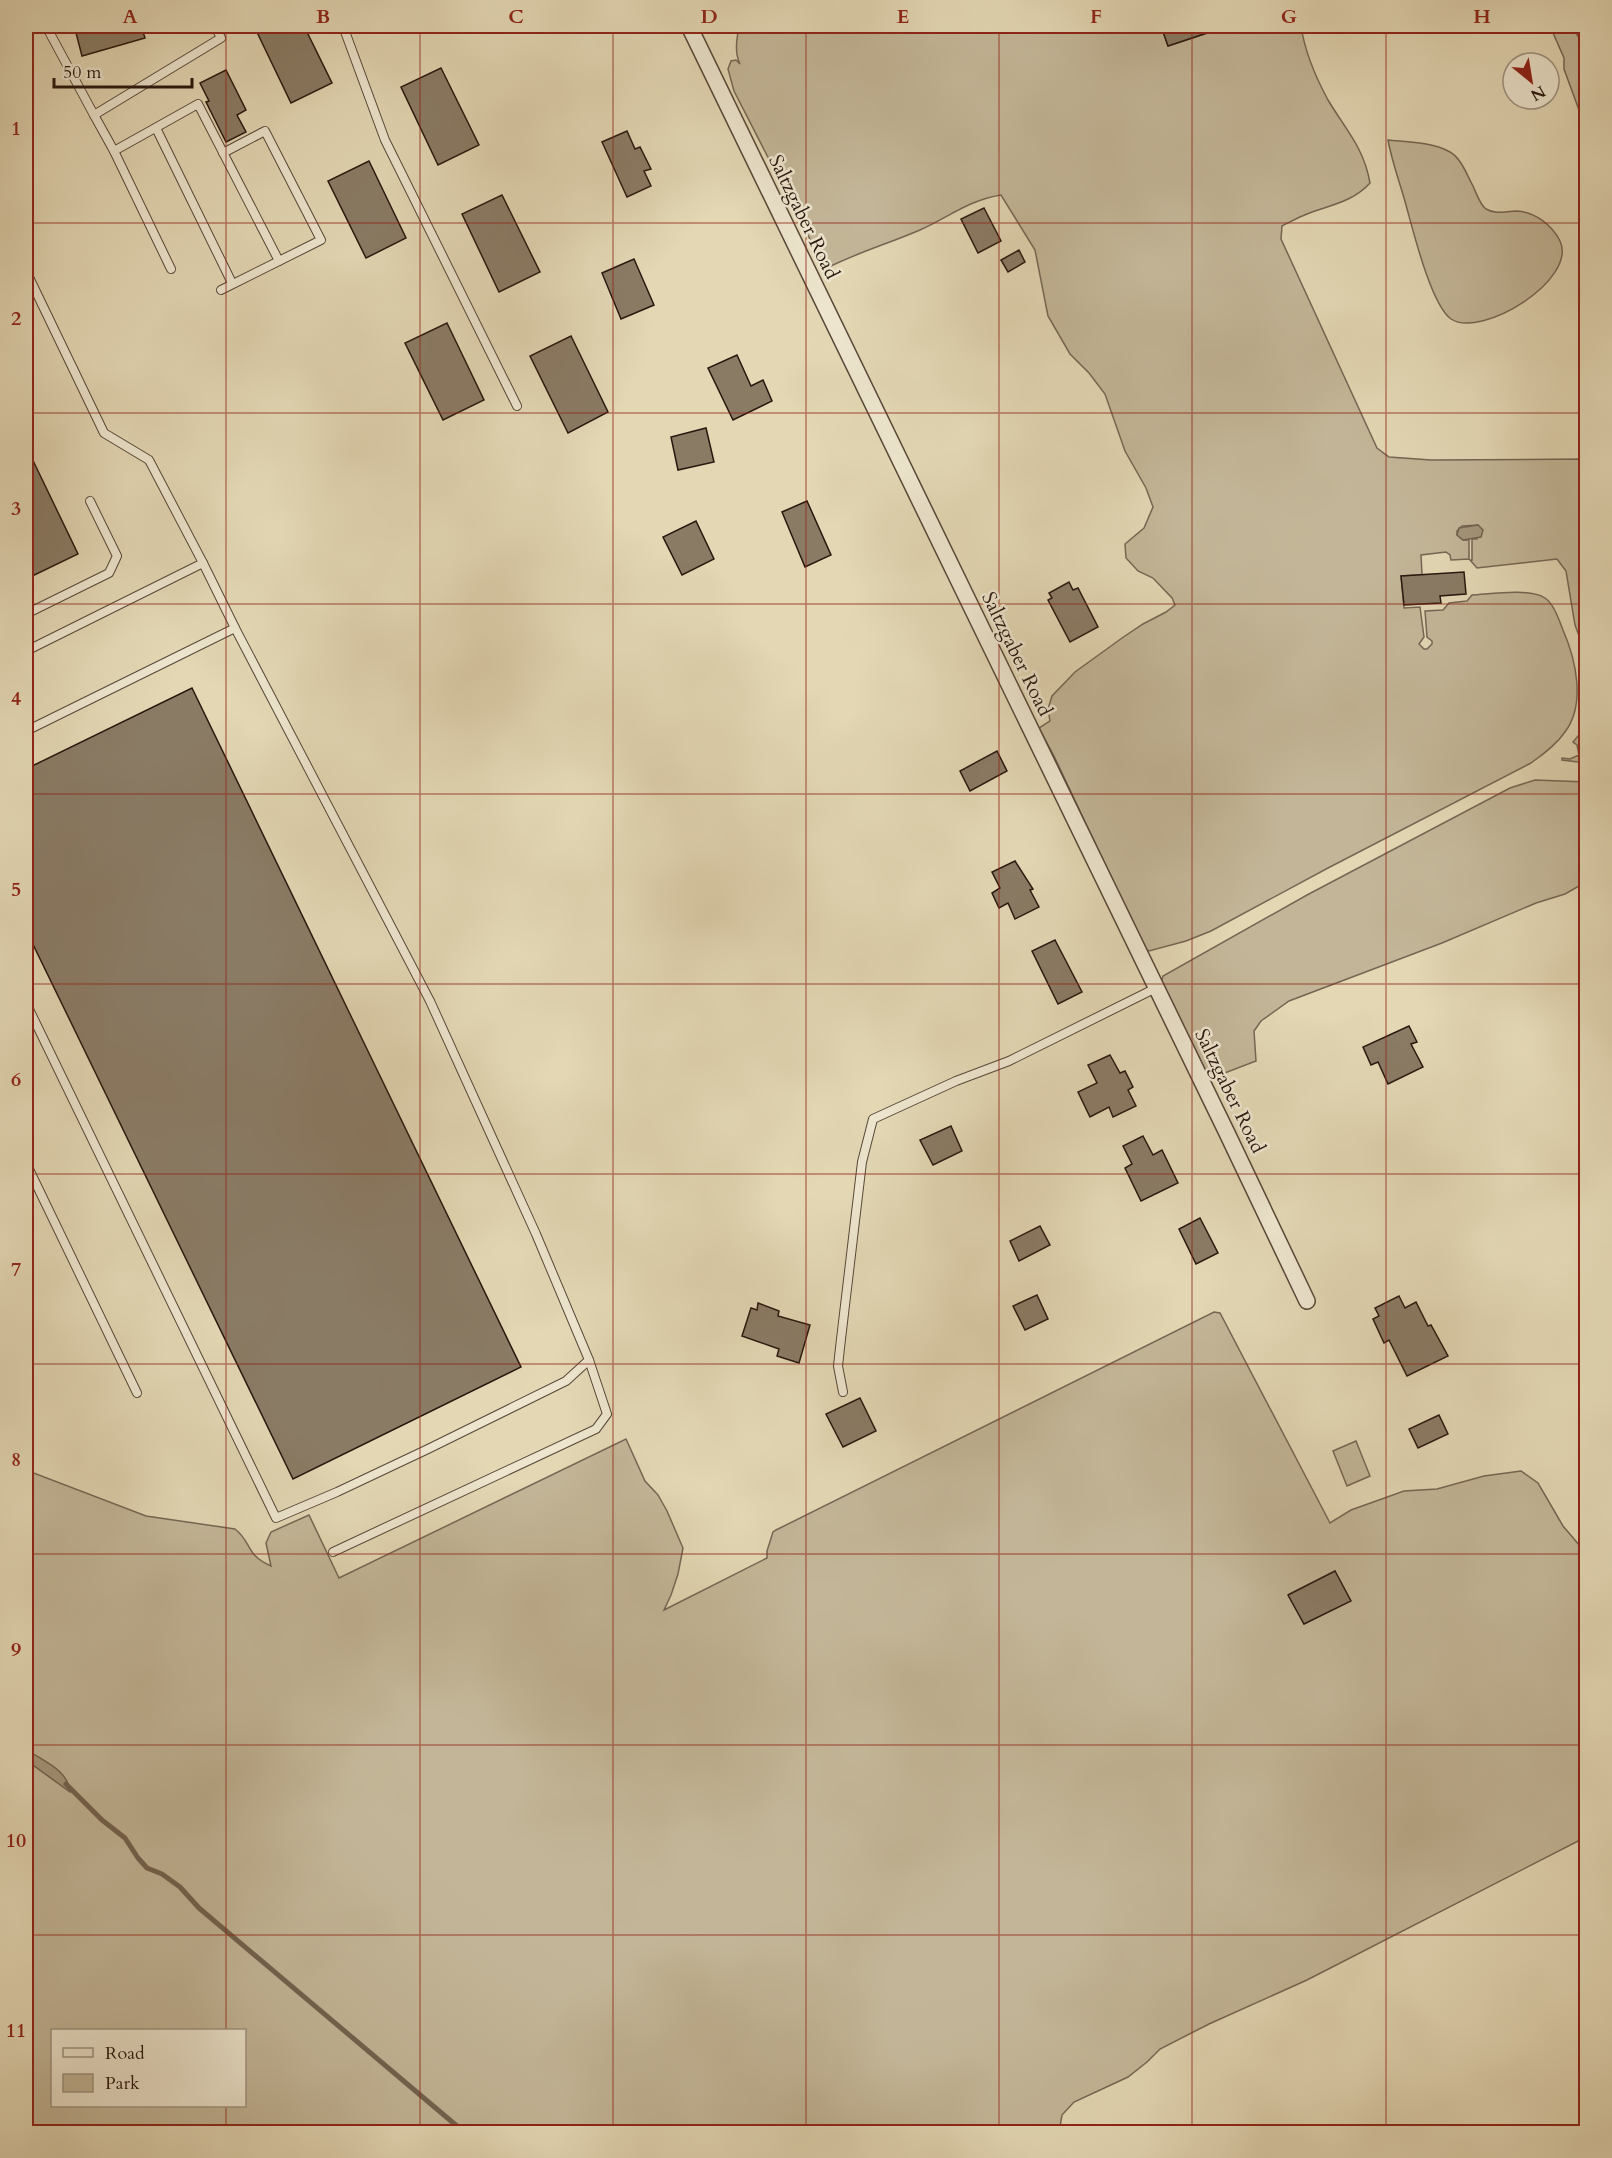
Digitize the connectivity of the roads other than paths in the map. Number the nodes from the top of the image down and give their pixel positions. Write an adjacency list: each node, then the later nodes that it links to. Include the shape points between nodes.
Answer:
1 (46, 26): 5 (lane)
2 (215, 26): 5 (lane, via 221,38)
3 (343, 26): 14 (lane, via 385,140)
4 (689, 26): 21 (street, Saltzgaber Road)
5 (94, 115): 7 (lane)
6 (156, 128): 7 (lane); 8 (lane, via 198,104); 12 (lane)
7 (114, 151): 10 (lane)
8 (223, 153): 9 (lane); 9 (lane, via 265,131 321,240)
9 (279, 261): 12 (lane)
10 (171, 269)
11 (26, 271): 16 (lane, via 104,433 149,460)
12 (232, 283): 13 (lane)
13 (221, 290)
14 (517, 406)
15 (90, 501): 17 (lane, via 117,556 109,573)
16 (203, 563): 18 (lane); 19 (lane)
17 (26, 614)
18 (235, 628): 20 (lane); 25 (lane, via 430,1001)
19 (26, 651)
20 (26, 731)
21 (1156, 988): 24 (street, Saltzgaber Road); 26 (lane, via 1009,1061 873,1119 862,1162 838,1366)
22 (26, 1003): 25 (lane, via 276,1518 566,1382)
23 (26, 1163): 27 (lane)
24 (1307, 1301)
25 (589, 1360): 28 (lane, via 607,1414 596,1429)
26 (843, 1392)
27 (137, 1393)
28 (333, 1552)

